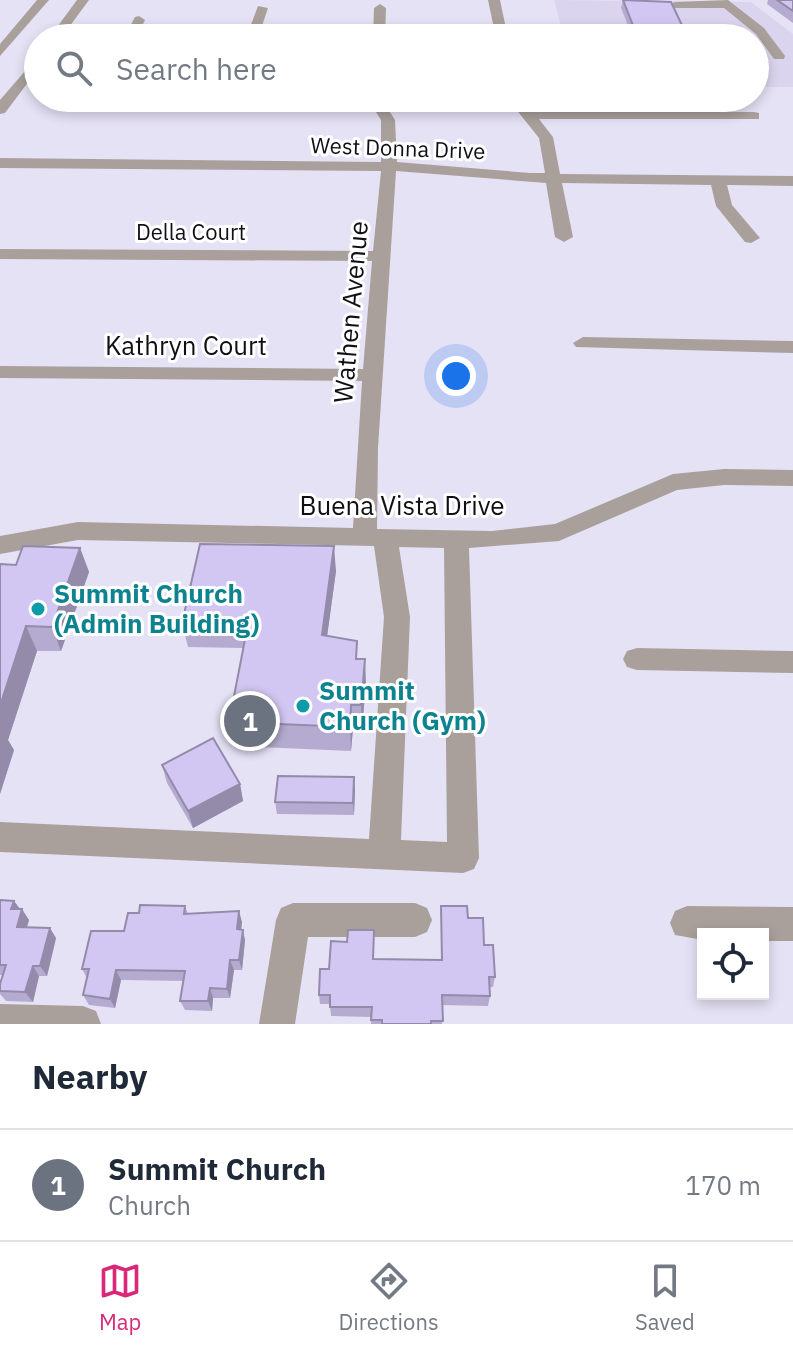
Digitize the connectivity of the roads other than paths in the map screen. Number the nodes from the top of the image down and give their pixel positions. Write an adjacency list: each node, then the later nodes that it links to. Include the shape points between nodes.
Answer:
1 (43, 0): 16 (street)
2 (83, 0): 9 (street)
3 (494, 0): 13 (street)
4 (724, 3): 5 (street); 14 (street)
5 (675, 5)
6 (262, 8): 11 (street)
7 (380, 8): 12 (street)
8 (139, 20): 10 (street)
9 (65, 24)
10 (137, 24)
11 (257, 24)
12 (379, 24)
13 (499, 24)
14 (746, 24)
15 (769, 47): 17 (street)
16 (0, 52)
17 (779, 56)
18 (24, 78): 19 (street)
19 (0, 110)
20 (382, 112): 25 (street, Wathen Avenue, via 391,127)
21 (526, 112): 22 (street)
22 (529, 115): 23 (street); 26 (street, via 546,137)
23 (754, 116)
24 (0, 163): 25 (street, West Donna Drive)
25 (389, 166): 26 (street, West Donna Drive); 32 (street, Wathen Avenue)
26 (553, 178): 27 (street, West Donna Drive); 29 (street)
27 (718, 181): 28 (street, West Donna Drive); 30 (street, via 724,206)
28 (793, 181)
29 (564, 237)
30 (751, 238)
31 (0, 254): 32 (street, Della Court)
32 (382, 256): 36 (street, Wathen Avenue)
33 (583, 343): 34 (street)
34 (793, 347)
35 (0, 372): 36 (street, Kathryn Court)
36 (373, 375): 38 (street, Wathen Avenue)
37 (793, 478): 39 (street, Buena Vista Drive, via 673,482 559,532)
38 (375, 537): 39 (street, Buena Vista Drive); 40 (street, Buena Vista Drive, via 78,531); 44 (street, Wathen Avenue, via 397,617)
39 (456, 539): 44 (street, via 463,858)
40 (0, 545)
41 (637, 659): 42 (street)
42 (793, 662)
43 (0, 837): 44 (street)
44 (384, 855)
45 (415, 920): 50 (street, via 293,920)
46 (687, 923): 47 (street)
47 (793, 924)
48 (0, 1022): 49 (street)
49 (83, 1024)
50 (277, 1024)

